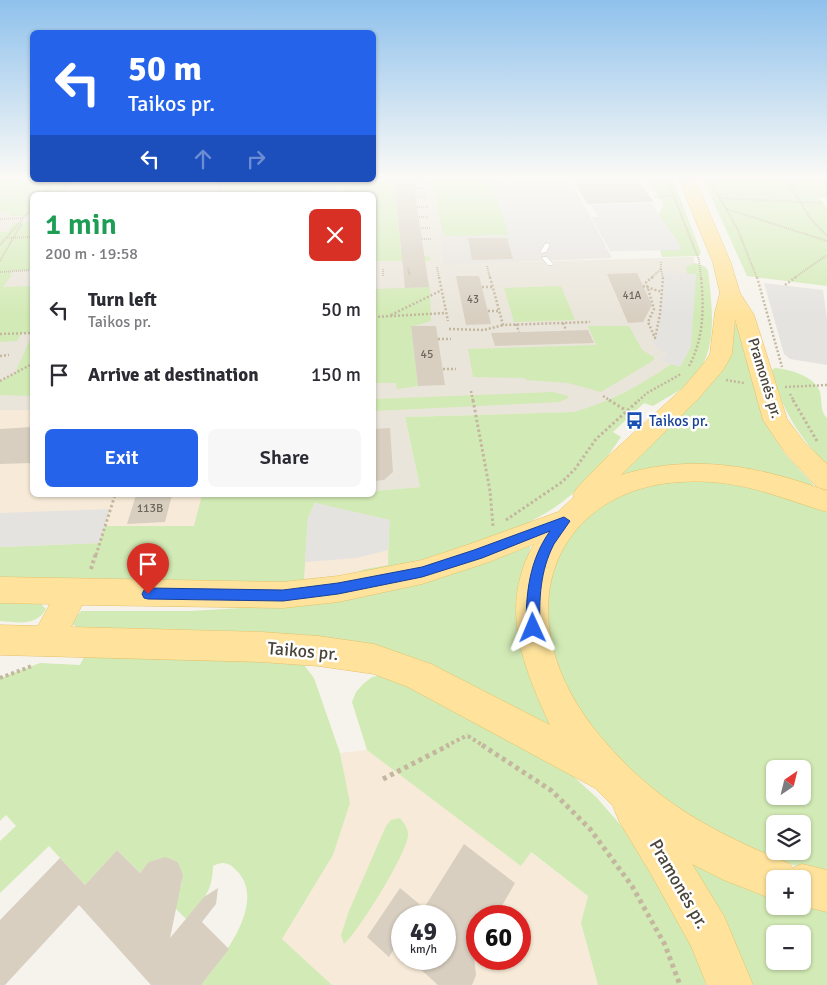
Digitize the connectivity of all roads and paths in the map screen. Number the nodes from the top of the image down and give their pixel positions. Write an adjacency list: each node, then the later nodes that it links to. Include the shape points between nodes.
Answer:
1 (18, 225): 12 (path)
2 (21, 225): 13 (path)
3 (685, 225): 64 (path, via 699,260 703,301)
4 (706, 225): 38 (main road, Pramonės pr.)
5 (734, 225): 61 (path, via 757,278)
6 (779, 225): 16 (path)
7 (817, 225): 10 (path)
8 (420, 228): 9 (path)
9 (431, 228)
10 (827, 236)
11 (30, 237): 13 (path)
12 (7, 238): 13 (path); 17 (path)
13 (14, 238): 20 (path)
14 (422, 239): 15 (path)
15 (432, 239)
16 (827, 240)
17 (0, 245)
18 (546, 245): 22 (lane, via 544,255)
19 (827, 255): 32 (path)
20 (0, 261)
21 (661, 262): 27 (path)
22 (550, 264)
23 (487, 266): 34 (path)
24 (408, 268): 30 (path)
25 (437, 268): 36 (path)
26 (383, 269): 31 (path)
27 (661, 270): 35 (path, via 646,282); 37 (path)
28 (0, 272): 29 (path)
29 (30, 273)
30 (410, 276)
31 (383, 277)
32 (785, 285)
33 (482, 287): 34 (path)
34 (493, 287): 42 (path)
35 (645, 287): 37 (path); 39 (path)
36 (440, 291): 43 (path); 44 (path)
37 (662, 292): 40 (path)
38 (730, 293): 64 (main road, Pramonės pr., via 721,354); 67 (main road, Pramonės pr., via 744,315 759,360)
39 (652, 302): 40 (path); 40 (path, via 648,322 655,338)
40 (661, 303)
41 (488, 311): 42 (path)
42 (499, 311): 50 (path)
43 (446, 313): 44 (path); 46 (path)
44 (388, 316): 45 (path)
45 (376, 317)
46 (448, 320)
47 (590, 322): 48 (path)
48 (563, 323): 49 (path); 52 (path)
49 (516, 324): 50 (path); 53 (path)
50 (503, 325): 51 (path, via 484,330)
51 (449, 329)
52 (566, 330)
53 (518, 332)
54 (30, 333): 55 (path)
55 (0, 334)
56 (438, 339): 57 (path)
57 (451, 339)
58 (9, 355): 59 (path)
59 (0, 356)
60 (30, 365): 65 (path)
61 (782, 368)
62 (456, 369): 63 (path)
63 (442, 370)
64 (696, 373): 67 (path); 70 (path, via 647,394); 75 (main road, Pramonės pr.)
65 (0, 381)
66 (827, 385): 67 (path)
67 (775, 386): 71 (path); 72 (main road, Pramonės pr., via 776,420 795,448)
68 (471, 391): 76 (path, via 490,491)
69 (603, 396): 70 (path)
70 (627, 411): 76 (path, via 596,439 562,482 516,515)
71 (822, 446)
72 (827, 480)
73 (114, 497): 79 (path)
74 (827, 502): 75 (main road, via 755,478 679,472 612,488)
75 (570, 516): 79 (main road, via 478,554 422,572 338,589 283,595); 85 (main road, Pramonės pr., via 549,542 538,568 532,596 533,628 540,663 555,700 578,738)
76 (493, 526): 77 (path)
77 (484, 529)
78 (101, 569): 79 (path)
79 (82, 576): 80 (main road); 82 (main road)
80 (0, 590)
81 (0, 640): 82 (main road, Taikos pr.)
82 (44, 652): 83 (path); 85 (main road, Taikos pr., via 261,647 374,659 419,675)
83 (0, 678)
84 (383, 779): 89 (path, via 468,736 552,791 590,829 632,886 665,945)
85 (614, 781): 86 (main road, via 665,824 717,855); 90 (main road, Pramonės pr., via 666,858 708,932)
86 (766, 875)
87 (811, 887): 88 (main road)
88 (827, 891)
89 (680, 985)
90 (730, 985)

